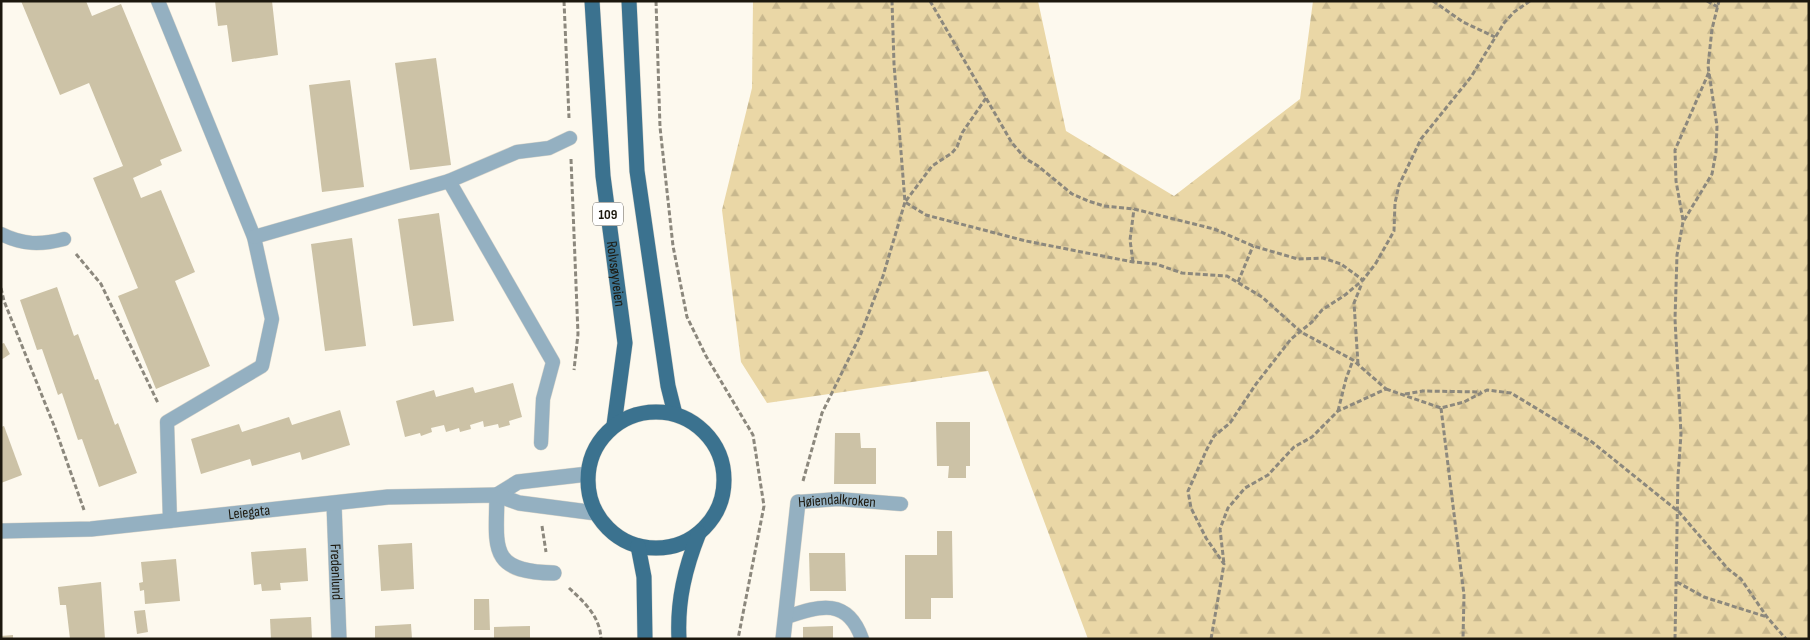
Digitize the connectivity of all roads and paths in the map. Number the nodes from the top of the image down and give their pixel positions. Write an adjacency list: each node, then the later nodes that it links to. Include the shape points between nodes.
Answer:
1 (158, 1): 22 (lane)
2 (564, 1): 16 (path)
3 (592, 1): 40 (main road, Rolvsøyveien / 109, via 603,176 625,343)
4 (629, 1): 38 (main road, 109, via 637,171 668,386)
5 (656, 1): 63 (path, via 660,127 673,246 687,317 753,435 764,506)
6 (892, 1): 18 (path)
7 (930, 1): 15 (path)
8 (1433, 1): 13 (path, via 1463,22)
9 (1530, 1): 13 (path, via 1514,12)
10 (1707, 1): 12 (path)
11 (1719, 1): 12 (path)
12 (1718, 7): 14 (path, via 1710,44)
13 (1495, 37): 26 (path, via 1471,77 1421,140 1399,185 1394,231)
14 (1709, 71): 20 (path, via 1675,150); 20 (path, via 1718,126 1716,152 1712,174)
15 (986, 98): 18 (path, via 962,133 957,147 932,166); 19 (path, via 1012,143 1026,159 1072,194 1104,206)
16 (570, 138): 17 (lane, via 549,148 518,152); 32 (path, via 578,334)
17 (449, 181): 22 (lane); 41 (lane, via 553,362 544,399)
18 (906, 202): 25 (path, via 926,214 962,226); 44 (path, via 860,336 822,413)
19 (1134, 209): 24 (path, via 1214,229); 25 (path, via 1130,240)
20 (1683, 222): 47 (path, via 1677,255 1675,319 1681,434)
21 (1, 234): 23 (lane, via 42,245)
22 (254, 237): 39 (lane, via 272,320 262,366)
23 (64, 239): 39 (path, via 101,284)
24 (1253, 246): 26 (path, via 1298,259 1323,258 1341,264); 27 (path)
25 (1133, 262): 27 (path, via 1156,264 1182,273 1227,276)
26 (1363, 280): 29 (path, via 1322,310); 31 (path, via 1354,303)
27 (1238, 282): 29 (path, via 1262,297)
28 (1, 288): 50 (path)
29 (1301, 332): 30 (path); 54 (path, via 1291,339 1230,423 1214,436 1188,491 1191,508)
30 (1353, 360): 31 (path); 37 (path)
31 (1358, 364): 33 (path)
32 (572, 374)
33 (1386, 389): 35 (path); 37 (path)
34 (1481, 392): 35 (path, via 1423,391); 36 (path, via 1464,402); 47 (path, via 1511,393 1592,442)
35 (1404, 394): 36 (path)
36 (1441, 408): 67 (path, via 1464,596)
37 (1338, 411): 54 (path, via 1312,437 1294,447 1268,475 1245,488 1228,508 1220,529)
38 (675, 414): 40 (main road, via 643,412); 52 (main road, via 698,424 714,443 723,466 724,491 715,514)
39 (167, 422): 49 (lane)
40 (614, 425): 42 (main road, via 596,447)
41 (541, 443)
42 (588, 474): 43 (street, via 518,482); 48 (main road, via 589,494)
43 (498, 495): 45 (street, Leiegata, via 388,497); 48 (street, Leiegata, via 519,503); 55 (street, via 497,548 503,560 514,569)
44 (798, 502): 46 (lane, Høiendalkroken, via 838,499); 58 (street, Høiendalkroken)
45 (334, 504): 49 (street, Leiegata); 59 (street, Fredenlund)
46 (901, 504)
47 (1679, 512): 56 (path); 57 (path, via 1728,569 1741,579)
48 (596, 513): 53 (main road, via 614,533)
49 (170, 521): 50 (street, Leiegata)
50 (91, 529): 51 (street, Leiegata)
51 (1, 531)
52 (699, 533): 53 (main road, via 680,543 660,548); 62 (main road, via 686,565 678,614)
53 (638, 546): 61 (main road, via 644,577)
54 (1224, 564): 66 (path)
55 (554, 573): 60 (path, via 592,610)
56 (1677, 582): 57 (path, via 1704,596); 68 (path)
57 (1768, 617): 69 (path)
58 (787, 618): 64 (street, Høiendalkroken); 65 (lane, via 815,607 837,609 856,621)
59 (338, 639)
60 (601, 639)
61 (645, 639)
62 (679, 639)
63 (738, 639)
64 (784, 639)
65 (862, 639)
66 (1211, 639)
67 (1464, 639)
68 (1675, 639)
69 (1786, 639)

